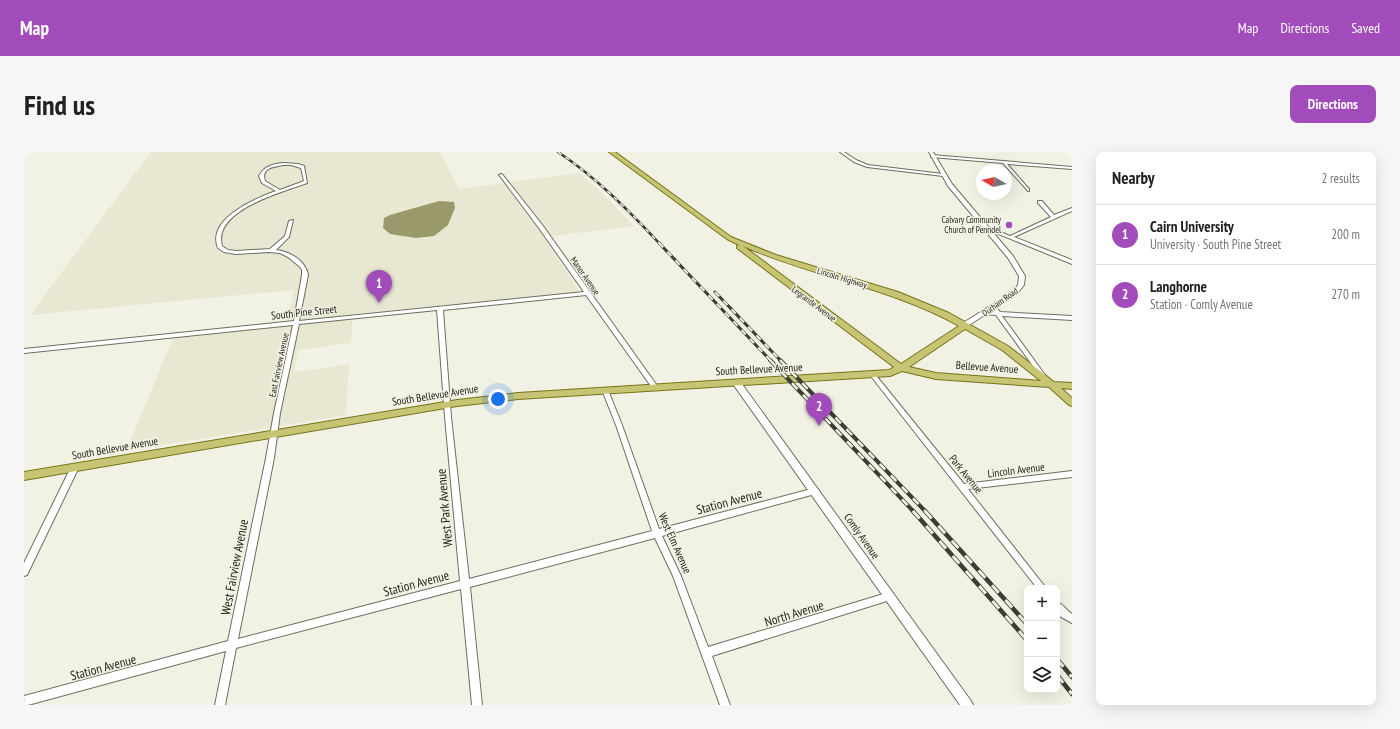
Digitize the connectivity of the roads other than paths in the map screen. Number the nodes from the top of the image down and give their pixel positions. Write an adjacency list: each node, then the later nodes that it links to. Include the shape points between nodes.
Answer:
1 (612, 152): 16 (main road, Lincoln Highway)
2 (842, 152): 7 (street, via 855,162 866,166)
3 (932, 154): 4 (street); 7 (main road, Durham Road)
4 (1004, 162): 5 (street); 8 (street)
5 (1072, 168)
6 (501, 175): 19 (street, Manor Avenue)
7 (943, 175): 14 (main road, Durham Road)
8 (1028, 190)
9 (279, 191): 9 (street, East Fairview Avenue, via 306,182 301,165 285,164 267,168 262,173 263,182); 17 (street, East Fairview Avenue, via 253,202 235,214 222,229 218,239 221,249 232,253)
10 (1040, 202): 12 (street)
11 (1072, 209): 12 (street)
12 (1054, 218): 15 (street)
13 (291, 221): 17 (street, via 287,237)
14 (986, 228): 15 (street); 20 (main road, Durham Road, via 1014,261 1022,276 1019,289)
15 (1011, 237): 18 (street)
16 (729, 238): 26 (main road, Lincoln Highway, via 773,257 910,299); 28 (main road, Legrande Avenue, via 751,258)
17 (271, 251): 25 (street, East Fairview Avenue, via 294,259 305,271)
18 (1072, 262)
19 (587, 293): 21 (street, South Pine Street); 33 (street, Manor Avenue)
20 (993, 307): 22 (main road, Durham Road); 23 (street)
21 (440, 308): 25 (street, South Pine Street); 36 (street, West Park Avenue)
22 (985, 313): 23 (street); 26 (main road, Durham Road)
23 (998, 314): 24 (street); 30 (street)
24 (1072, 318)
25 (296, 323): 27 (street, South Pine Street); 37 (street, East Fairview Avenue)
26 (966, 325): 28 (main road, Durham Road); 30 (main road, Lincoln Highway, via 1005,348)
27 (24, 351)
28 (901, 368): 29 (main road, South Bellevue Avenue); 30 (main road, Bellevue Avenue, via 936,376)
29 (872, 374): 31 (main road, South Bellevue Avenue); 41 (street, Park Avenue)
30 (1048, 381): 32 (main road, Bellevue Avenue); 35 (main road, Lincoln Highway)
31 (736, 382): 33 (main road, South Bellevue Avenue); 42 (street, Comly Avenue)
32 (1072, 386)
33 (655, 387): 34 (main road, South Bellevue Avenue)
34 (605, 390): 36 (main road, South Bellevue Avenue); 43 (street, West Elm Avenue, via 620,425)
35 (1072, 403)
36 (448, 404): 37 (main road, South Bellevue Avenue); 45 (street, West Park Avenue)
37 (273, 434): 38 (main road, South Bellevue Avenue); 50 (street, West Fairview Avenue)
38 (75, 468): 40 (main road, South Bellevue Avenue); 44 (street)
39 (1072, 474): 41 (street, Lincoln Avenue)
40 (24, 476)
41 (962, 487): 46 (street, Park Avenue)
42 (815, 491): 43 (street, Station Avenue); 47 (street, Comly Avenue)
43 (657, 534): 45 (street, Station Avenue); 51 (street, West Elm Avenue, via 677,576)
44 (24, 572)
45 (466, 583): 50 (street, Station Avenue); 54 (street, West Park Avenue)
46 (1040, 585)
47 (890, 596): 51 (street, North Avenue); 56 (street, Comly Avenue)
48 (1060, 609): 49 (street)
49 (1072, 618)
50 (232, 645): 52 (street, Station Avenue); 53 (street, West Fairview Avenue)
51 (706, 653): 55 (street, West Elm Avenue)
52 (24, 701)
53 (220, 705)
54 (477, 705)
55 (725, 705)
56 (967, 705)

